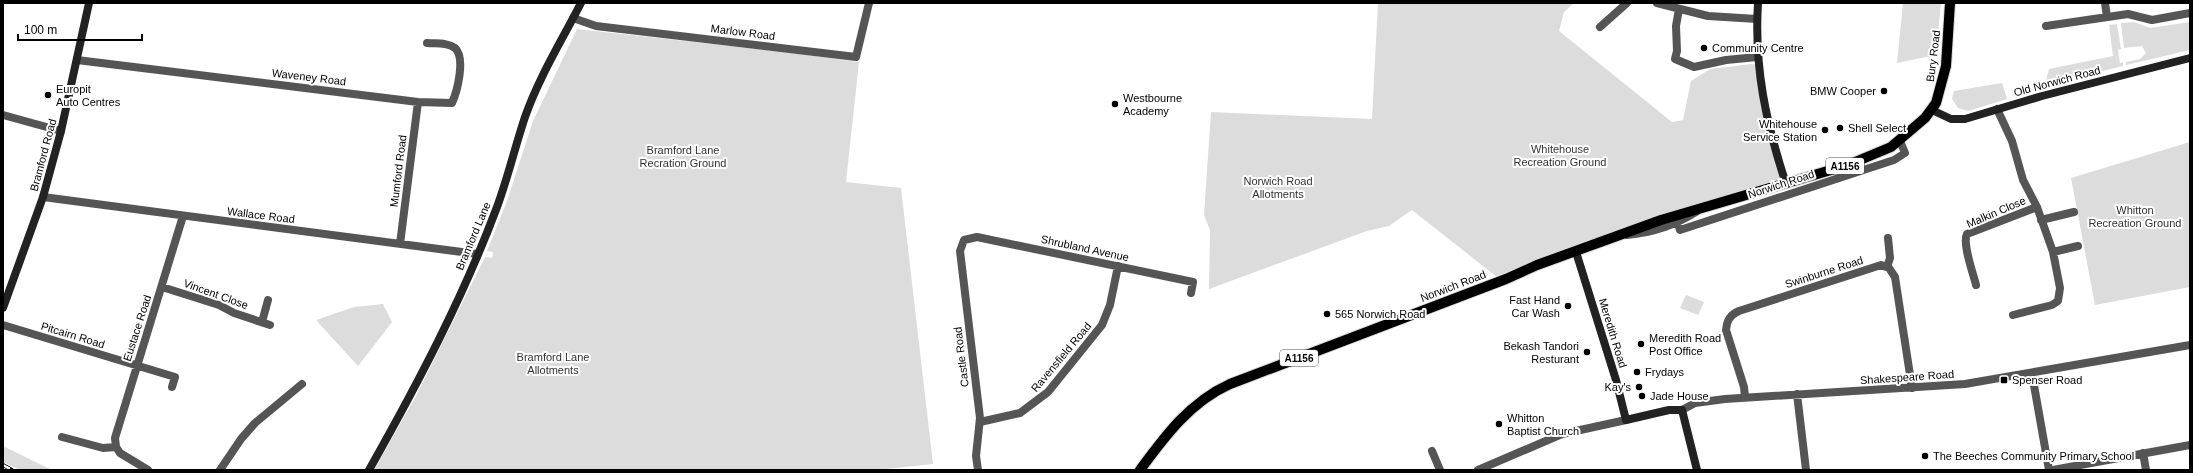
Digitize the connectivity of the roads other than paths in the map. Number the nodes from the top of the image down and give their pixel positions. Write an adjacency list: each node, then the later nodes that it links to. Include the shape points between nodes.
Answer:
1 (89, 3): 19 (street, Bramford Road)
2 (581, 3): 12 (street, Bramford Lane)
3 (869, 3): 12 (street, Marlow Road, via 856,57 596,26)
4 (1627, 3): 15 (street)
5 (1657, 3): 9 (street)
6 (1758, 3): 13 (street)
7 (1950, 3): 22 (main road, Bury Road / A1156, via 1946,66 1940,93)
8 (2105, 3): 11 (street)
9 (1679, 9): 13 (street, via 1718,18); 17 (street, via 1675,60 1694,67)
10 (2190, 13): 11 (street, via 2152,20 2133,14)
11 (2107, 17): 14 (street)
12 (573, 18): 40 (street, Bramford Lane, via 526,116 497,207)
13 (1757, 19): 17 (street)
14 (2046, 26)
15 (1600, 27)
16 (427, 43): 20 (street, Waveney Road, via 447,44 456,49 460,59 457,92 452,103)
17 (1757, 57): 26 (street, via 1762,98)
18 (2190, 58): 21 (street, Old Norwich Road)
19 (77, 60): 20 (street, Waveney Road); 24 (street, Bramford Road)
20 (418, 102): 36 (street, Mumford Road)
21 (1997, 109): 22 (street, Old Norwich Road, via 1960,120 1951,119); 28 (street, Malkin Close, via 2012,141 2026,187)
22 (1932, 110): 25 (main road, Norwich Road / A1156)
23 (3, 115): 24 (street)
24 (61, 131): 27 (street, Bramford Road)
25 (1900, 141): 26 (main road, Norwich Road / A1156, via 1869,157); 31 (street, Norwich Road, via 1905,153 1894,160 1680,230)
26 (1786, 184): 31 (main road, Norwich Road)
27 (43, 198): 30 (street, Wallace Road); 47 (street, Bramford Road)
28 (2037, 207): 32 (street, Malkin Close); 43 (street, Malkin Close, via 1967,234 1965,246)
29 (2074, 212): 32 (street)
30 (183, 216): 36 (street, Wallace Road); 44 (street, Eustace Road)
31 (1677, 220): 33 (main road, Norwich Road / A1156, via 1661,220); 33 (street, Norwich Road, via 1650,233)
32 (2041, 220): 39 (street, Malkin Close)
33 (1624, 235): 38 (main road, Norwich Road / A1156)
34 (1888, 238): 42 (street, via 1890,258)
35 (963, 241): 41 (street, Shrubland Avenue, via 969,237 977,237); 60 (street, Castle Road, via 960,251)
36 (400, 244): 40 (street, Wallace Road)
37 (2078, 246): 39 (street)
38 (1576, 252): 59 (street, Meredith Road); 70 (main road, Norwich Road / A1156, via 1221,388 1202,400 1178,422)
39 (2053, 252): 48 (street, Malkin Close, via 2060,288 2058,301 2047,307)
40 (477, 254): 68 (street, Bramford Lane, via 454,310)
41 (1118, 266): 45 (street, Shrubland Avenue, via 1193,282); 60 (street, Ravensfield Road, via 1110,305 1102,325 1048,392 1020,413)
42 (1887, 267): 55 (street, via 1895,277); 57 (street, Swinburne Road, via 1876,266 1732,315 1726,330)
43 (1976, 285)
44 (162, 287): 46 (street, Vincent Close, via 219,305 266,324); 51 (street, Eustace Road)
45 (1191, 293)
46 (268, 300)
47 (3, 308)
48 (2013, 315)
49 (3, 325): 51 (street, Pitcairn Road)
50 (2190, 345): 52 (street, Shakespeare Road)
51 (137, 366): 54 (street, Pitcairn Road, via 174,376); 63 (street, Eustace Road, via 115,438)
52 (2032, 374): 55 (street, Shakespeare Road, via 1965,384); 75 (street)
53 (302, 384): 67 (street, via 255,423)
54 (172, 387)
55 (1912, 388): 56 (street, Shakespeare Road)
56 (1797, 394): 57 (street, Shakespeare Road); 74 (street)
57 (1746, 397): 58 (street, Shakespeare Road, via 1695,402)
58 (1682, 410): 59 (street, Shakespeare Road, via 1669,410); 73 (street)
59 (1626, 420): 72 (street, via 1562,434)
60 (980, 422): 69 (street, Castle Road)
61 (62, 438): 63 (street, via 103,448)
62 (2190, 445): 65 (street)
63 (116, 447): 66 (street, via 120,453)
64 (1432, 452): 71 (street)
65 (2143, 453): 76 (street); 77 (street)
66 (148, 470)
67 (220, 470)
68 (369, 470)
69 (978, 470)
70 (1140, 470)
71 (1440, 470)
72 (1478, 470)
73 (1697, 470)
74 (1806, 470)
75 (2049, 470)
76 (2053, 470)
77 (2146, 470)

